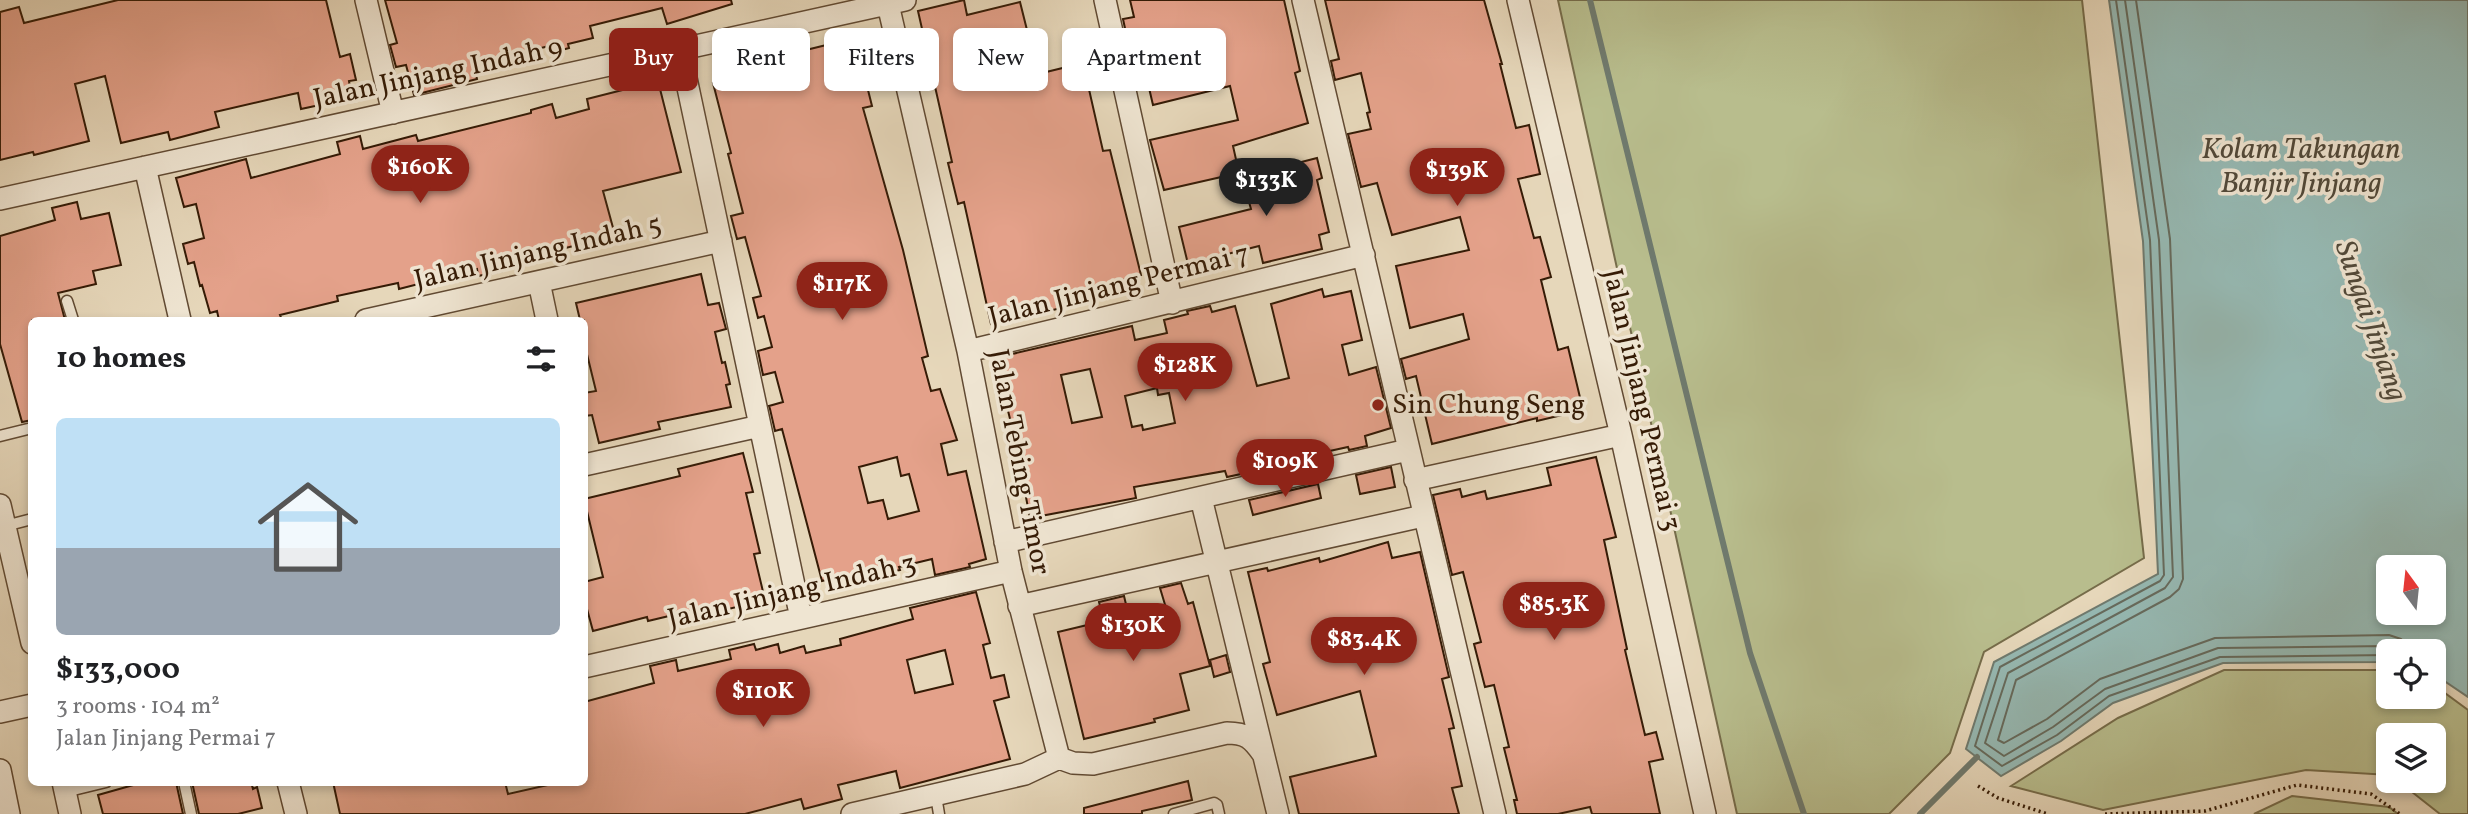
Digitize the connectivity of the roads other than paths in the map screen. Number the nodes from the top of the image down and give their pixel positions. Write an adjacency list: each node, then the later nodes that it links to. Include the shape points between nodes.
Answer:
1 (366, 0): 9 (street)
2 (1105, 0): 16 (street)
3 (1303, 0): 13 (street)
4 (1518, 0): 24 (street, Jalan Jinjang Permai 3)
5 (893, 1): 6 (street, Jalan Jinjang Indah 9); 21 (street, Jalan Tebing Timor)
6 (698, 46)
7 (609, 66): 9 (street, Jalan Jinjang Indah 9)
8 (689, 91): 12 (street)
9 (393, 113): 10 (street, Jalan Jinjang Indah 9)
10 (145, 167): 11 (street, Jalan Jinjang Indah 9); 18 (street)
11 (0, 199)
12 (721, 241): 14 (street, Jalan Jinjang Indah 5); 22 (street)
13 (1364, 255): 16 (street, Jalan Jinjang Permai 7); 26 (street)
14 (539, 282): 19 (street, Jalan Jinjang Indah 5); 20 (street)
15 (67, 301): 17 (lane)
16 (1172, 303): 21 (street, Jalan Jinjang Permai 7)
17 (72, 317)
18 (179, 317)
19 (389, 317)
20 (546, 317)
21 (968, 351): 34 (street, Jalan Tebing Timor)
22 (760, 426): 27 (street); 39 (street)
23 (28, 429): 25 (lane)
24 (1621, 435): 28 (street); 60 (street, Jalan Jinjang Permai 3)
25 (0, 436)
26 (1408, 450): 28 (street); 29 (street)
27 (588, 464)
28 (1415, 480): 31 (street)
29 (1201, 498): 34 (street); 35 (street)
30 (0, 505): 33 (street)
31 (1423, 516): 35 (street); 59 (street)
32 (28, 520): 33 (lane)
33 (5, 526): 38 (street)
34 (1005, 542): 36 (street, Jalan Tebing Timor)
35 (1217, 561): 37 (street); 44 (street)
36 (1011, 571): 37 (street, Jalan Tebing Timor); 39 (street, Jalan Jinjang Indah 3)
37 (1019, 606): 43 (street, Jalan Tebing Timor)
38 (28, 614)
39 (801, 618): 40 (street, Jalan Jinjang Indah 3)
40 (588, 666)
41 (28, 706): 42 (street)
42 (0, 712)
43 (1059, 758): 44 (street, via 1093,764 1244,733); 49 (street)
44 (1266, 758): 58 (street)
45 (0, 770): 51 (street)
46 (185, 786): 53 (lane)
47 (289, 786): 54 (street)
48 (64, 787): 52 (street)
49 (938, 805): 50 (street)
50 (885, 810): 55 (street)
51 (9, 814)
52 (70, 814)
53 (191, 814)
54 (296, 814)
55 (852, 814)
56 (1174, 814): 57 (lane, via 1214,803)
57 (1219, 814)
58 (1278, 814)
59 (1495, 814)
60 (1704, 814)

